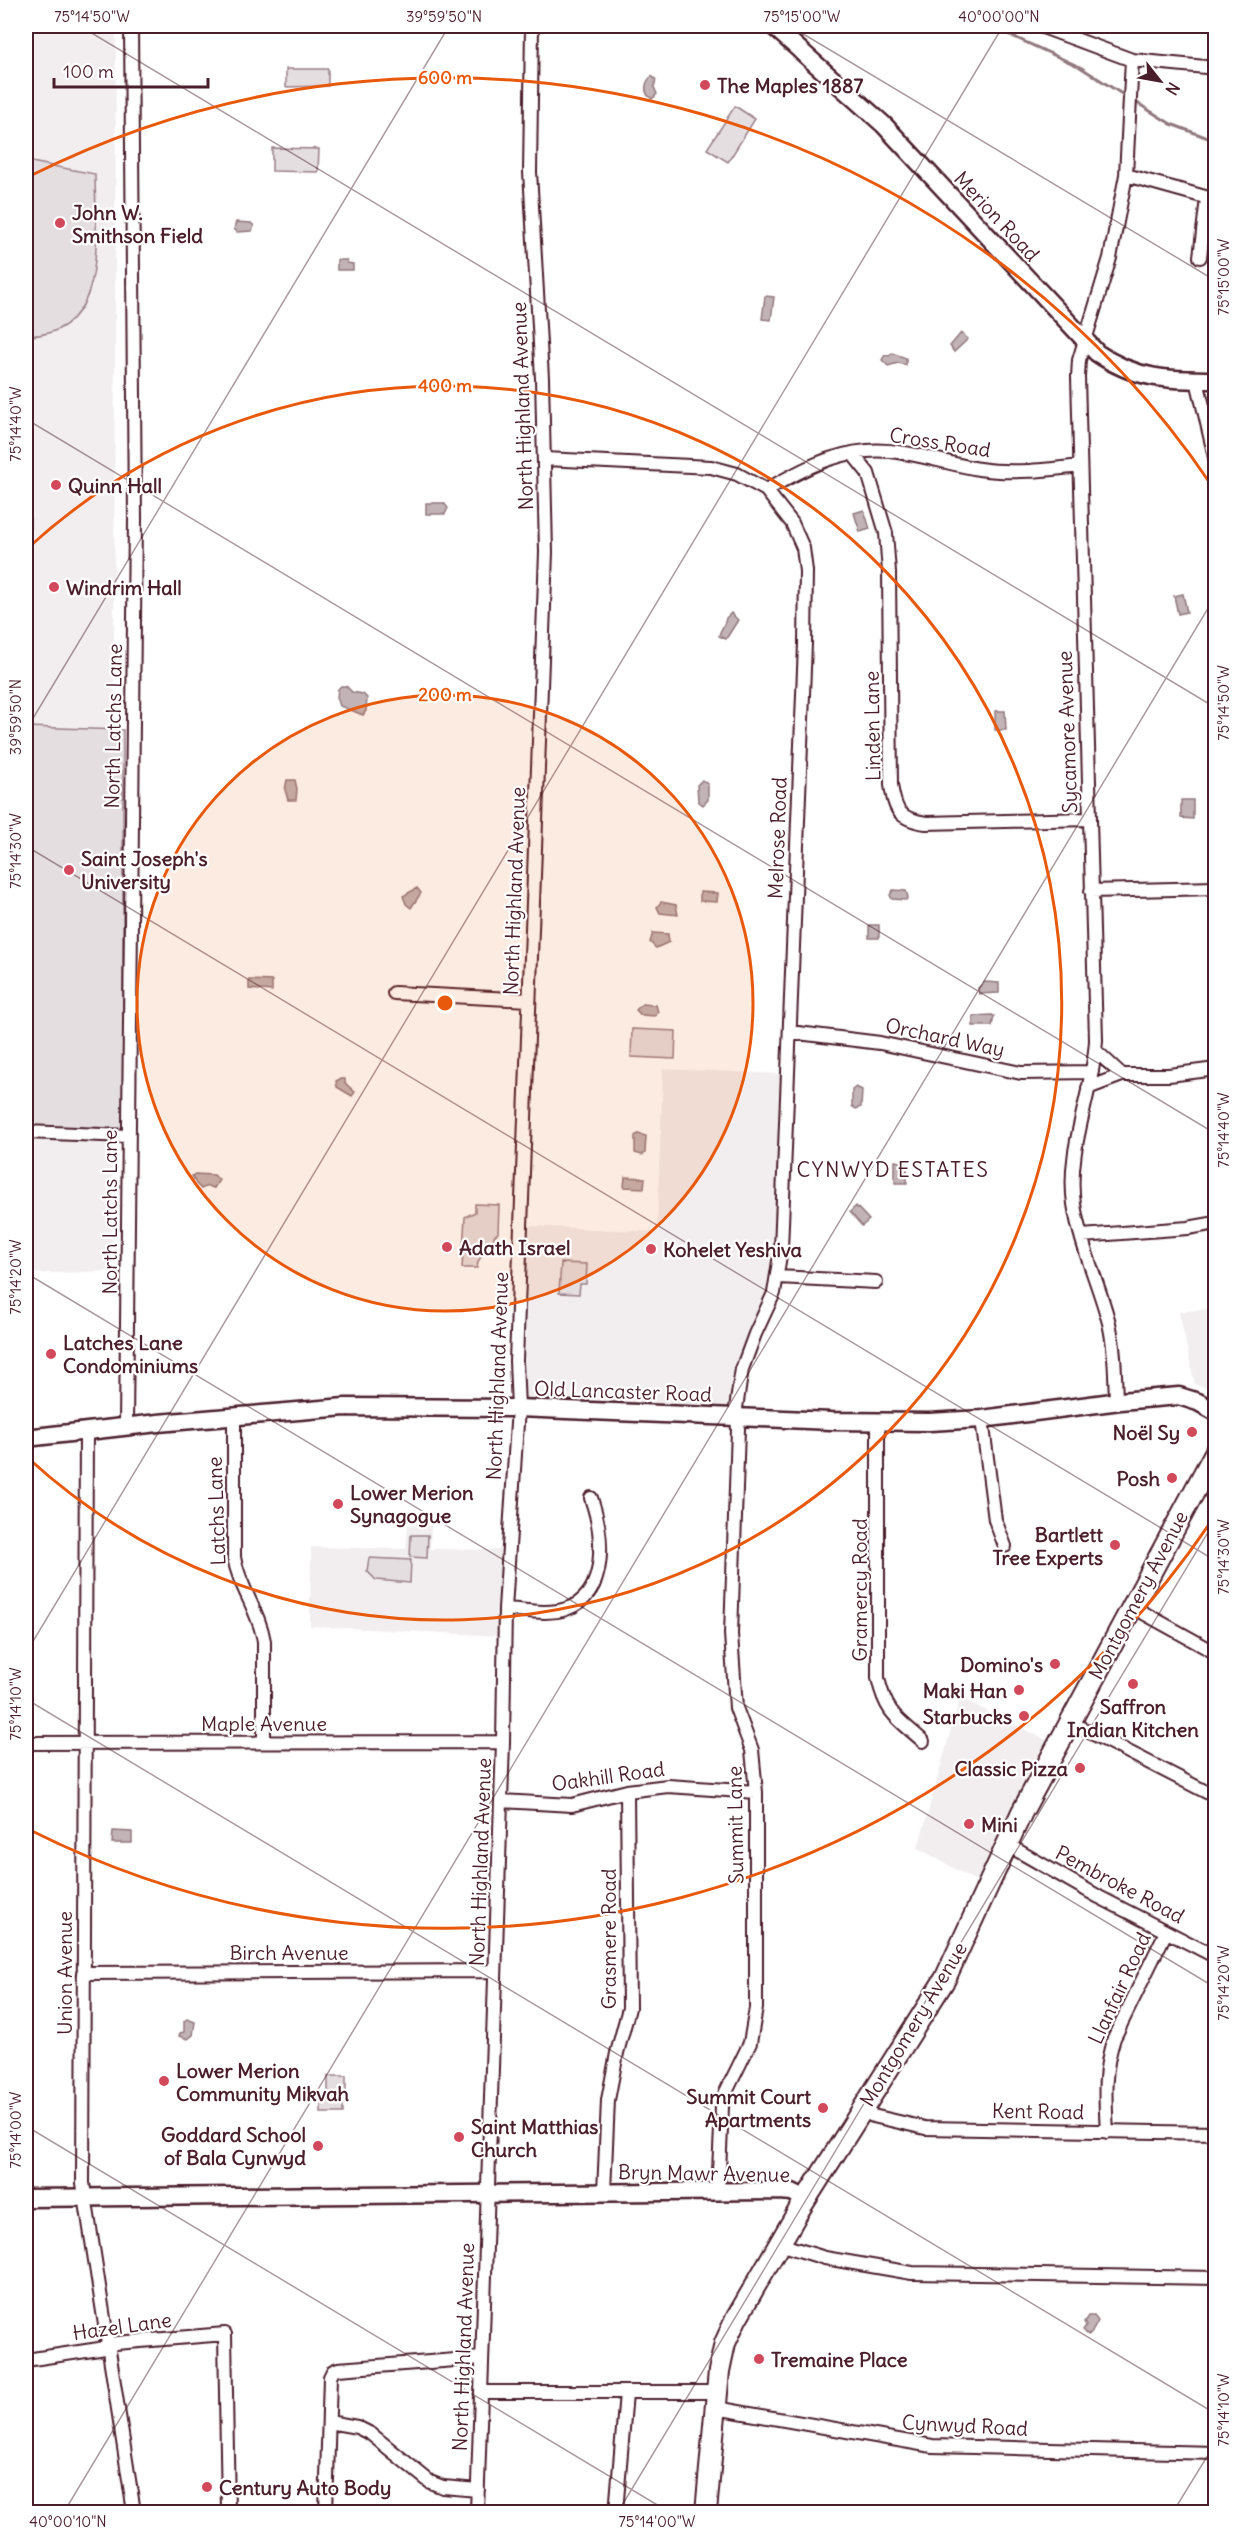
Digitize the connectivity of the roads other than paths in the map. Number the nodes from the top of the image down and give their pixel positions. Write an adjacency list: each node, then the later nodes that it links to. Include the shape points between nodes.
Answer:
1 (131, 26): 34 (street, North Latchs Lane, via 135,488)
2 (532, 26): 17 (street, North Highland Avenue, via 530,172)
3 (773, 26): 10 (street, Merion Road, via 884,125)
4 (1040, 26): 5 (street)
5 (1132, 60): 6 (street); 7 (street, Sycamore Avenue)
6 (1215, 68)
7 (1126, 175): 8 (street); 10 (street, Sycamore Avenue, via 1110,258)
8 (1211, 199): 9 (street)
9 (1200, 256)
10 (1085, 343): 11 (street, Merion Road); 12 (street, Sycamore Avenue)
11 (1108, 360): 12 (street, via 1092,361); 13 (street, Merion Road, via 1146,377)
12 (1078, 377): 19 (street, Sycamore Avenue)
13 (1197, 380): 14 (street, Merion Road); 18 (street)
14 (1215, 380)
15 (879, 452): 16 (street, Cross Road); 19 (street, Cross Road, via 1001,471); 20 (street)
16 (852, 453): 20 (street, Linden Lane); 21 (street, Cross Road, via 816,463)
17 (545, 459): 21 (street, Melrose Road, via 711,466 737,474); 26 (street, North Highland Avenue, via 545,591)
18 (1215, 462)
19 (1080, 466): 22 (street, Sycamore Avenue)
20 (868, 473): 22 (street, Linden Lane, via 882,515 888,553 894,805 909,821 926,824)
21 (766, 490): 27 (street, Melrose Road, via 792,524 803,548 806,572)
22 (1089, 819): 24 (street, Sycamore Avenue)
23 (1215, 888): 24 (street)
24 (1091, 891): 28 (street, Sycamore Avenue)
25 (394, 993): 26 (street)
26 (529, 1000): 40 (street, North Highland Avenue, via 516,1362)
27 (790, 1032): 30 (street, Orchard Way, via 880,1043 1021,1073); 37 (street, Melrose Road)
28 (1095, 1050): 30 (street, Sycamore Avenue); 31 (street)
29 (1215, 1069): 31 (street, via 1169,1075)
30 (1092, 1072): 32 (street, Sycamore Avenue)
31 (1122, 1075): 32 (street)
32 (1088, 1088): 36 (street, Sycamore Avenue, via 1074,1166 1074,1206)
33 (26, 1132): 34 (street)
34 (128, 1136): 46 (street, North Latchs Lane)
35 (1215, 1223): 36 (street)
36 (1082, 1236): 39 (street, Sycamore Avenue, via 1114,1350)
37 (778, 1277): 38 (street); 43 (street, Melrose Road, via 742,1369)
38 (876, 1282)
39 (1116, 1401): 41 (street, Old Lancaster Road, via 1185,1397); 44 (street, Old Lancaster Road)
40 (518, 1408): 42 (street, Old Lancaster Road, via 345,1407); 43 (street, Old Lancaster Road); 53 (street, North Highland Avenue)
41 (1215, 1412)
42 (234, 1417): 46 (street, Old Lancaster Road); 57 (street, Latchs Lane, via 234,1557 237,1575 262,1625)
43 (737, 1417): 45 (street, Old Lancaster Road); 62 (street, Summit Lane, via 732,1675 736,1708 752,1750)
44 (982, 1419): 45 (street, Old Lancaster Road); 51 (street, via 994,1520)
45 (878, 1422): 56 (street, Gramercy Road, via 878,1678 890,1712)
46 (126, 1426): 47 (street, Old Lancaster Road)
47 (86, 1431): 48 (street, Old Lancaster Road); 60 (street, Union Avenue)
48 (26, 1438)
49 (1215, 1451): 52 (main road, Montgomery Avenue)
50 (591, 1498): 53 (street, via 597,1514 599,1566 589,1592 578,1603 561,1610)
51 (1005, 1546)
52 (1131, 1606): 54 (street); 55 (main road, Montgomery Avenue)
53 (506, 1609): 58 (street, North Highland Avenue)
54 (1215, 1653)
55 (1070, 1722): 63 (street); 65 (main road, Montgomery Avenue)
56 (924, 1741)
57 (264, 1742): 58 (street, Maple Avenue); 60 (street, Maple Avenue)
58 (503, 1742): 64 (street, North Highland Avenue)
59 (26, 1743): 60 (street, Maple Avenue)
60 (84, 1744): 69 (street, Union Avenue)
61 (627, 1791): 62 (street, Oakhill Road, via 691,1786); 64 (street, Oakhill Road, via 572,1804); 73 (street, Grasmere Road, via 629,2008 608,2100)
62 (756, 1791): 74 (street, Summit Lane, via 756,2008 750,2043 724,2096)
63 (1215, 1797)
64 (501, 1801): 68 (street, North Highland Avenue)
65 (1006, 1844): 66 (street, Pembroke Road); 70 (main road, Montgomery Avenue, via 945,1978)
66 (1166, 1932): 67 (street, Pembroke Road); 71 (street, Llanfair Road, via 1108,2056)
67 (1215, 1957)
68 (495, 1971): 69 (street, Birch Avenue); 75 (street, North Highland Avenue)
69 (83, 1973): 77 (street, Union Avenue)
70 (862, 2110): 71 (street, Kent Road, via 926,2128); 78 (main road, Montgomery Avenue)
71 (1107, 2132): 72 (street, Kent Road)
72 (1215, 2133)
73 (604, 2192): 74 (street, Bryn Mawr Avenue); 75 (street, Bryn Mawr Avenue)
74 (718, 2192): 78 (street, Bryn Mawr Avenue, via 792,2192)
75 (488, 2193): 77 (street, Bryn Mawr Avenue); 82 (street, North Highland Avenue)
76 (26, 2198): 77 (street, Bryn Mawr Avenue)
77 (84, 2198): 81 (street, Union Avenue)
78 (806, 2199): 79 (main road, Montgomery Avenue)
79 (779, 2244): 80 (street, via 825,2258 912,2273); 86 (main road, Montgomery Avenue, via 728,2335)
80 (1215, 2278)
81 (106, 2346): 83 (street, Hazel Lane); 90 (street, Union Avenue); 91 (street, Hazel Lane, via 225,2334)
82 (482, 2358): 84 (street, North Highland Avenue); 87 (street, via 335,2370 330,2377)
83 (26, 2360)
84 (481, 2392): 85 (street, Cynwyd Road); 89 (street, North Highland Avenue)
85 (626, 2393): 86 (street, Cynwyd Road); 94 (street)
86 (716, 2400): 88 (street, Cynwyd Road, via 932,2446); 95 (main road, Montgomery Avenue)
87 (329, 2422): 89 (street, via 371,2434 430,2482); 92 (street)
88 (1215, 2453)
89 (478, 2490): 93 (street, North Highland Avenue)
90 (134, 2512)
91 (228, 2512)
92 (326, 2512)
93 (477, 2512)
94 (616, 2512)
95 (706, 2512)

